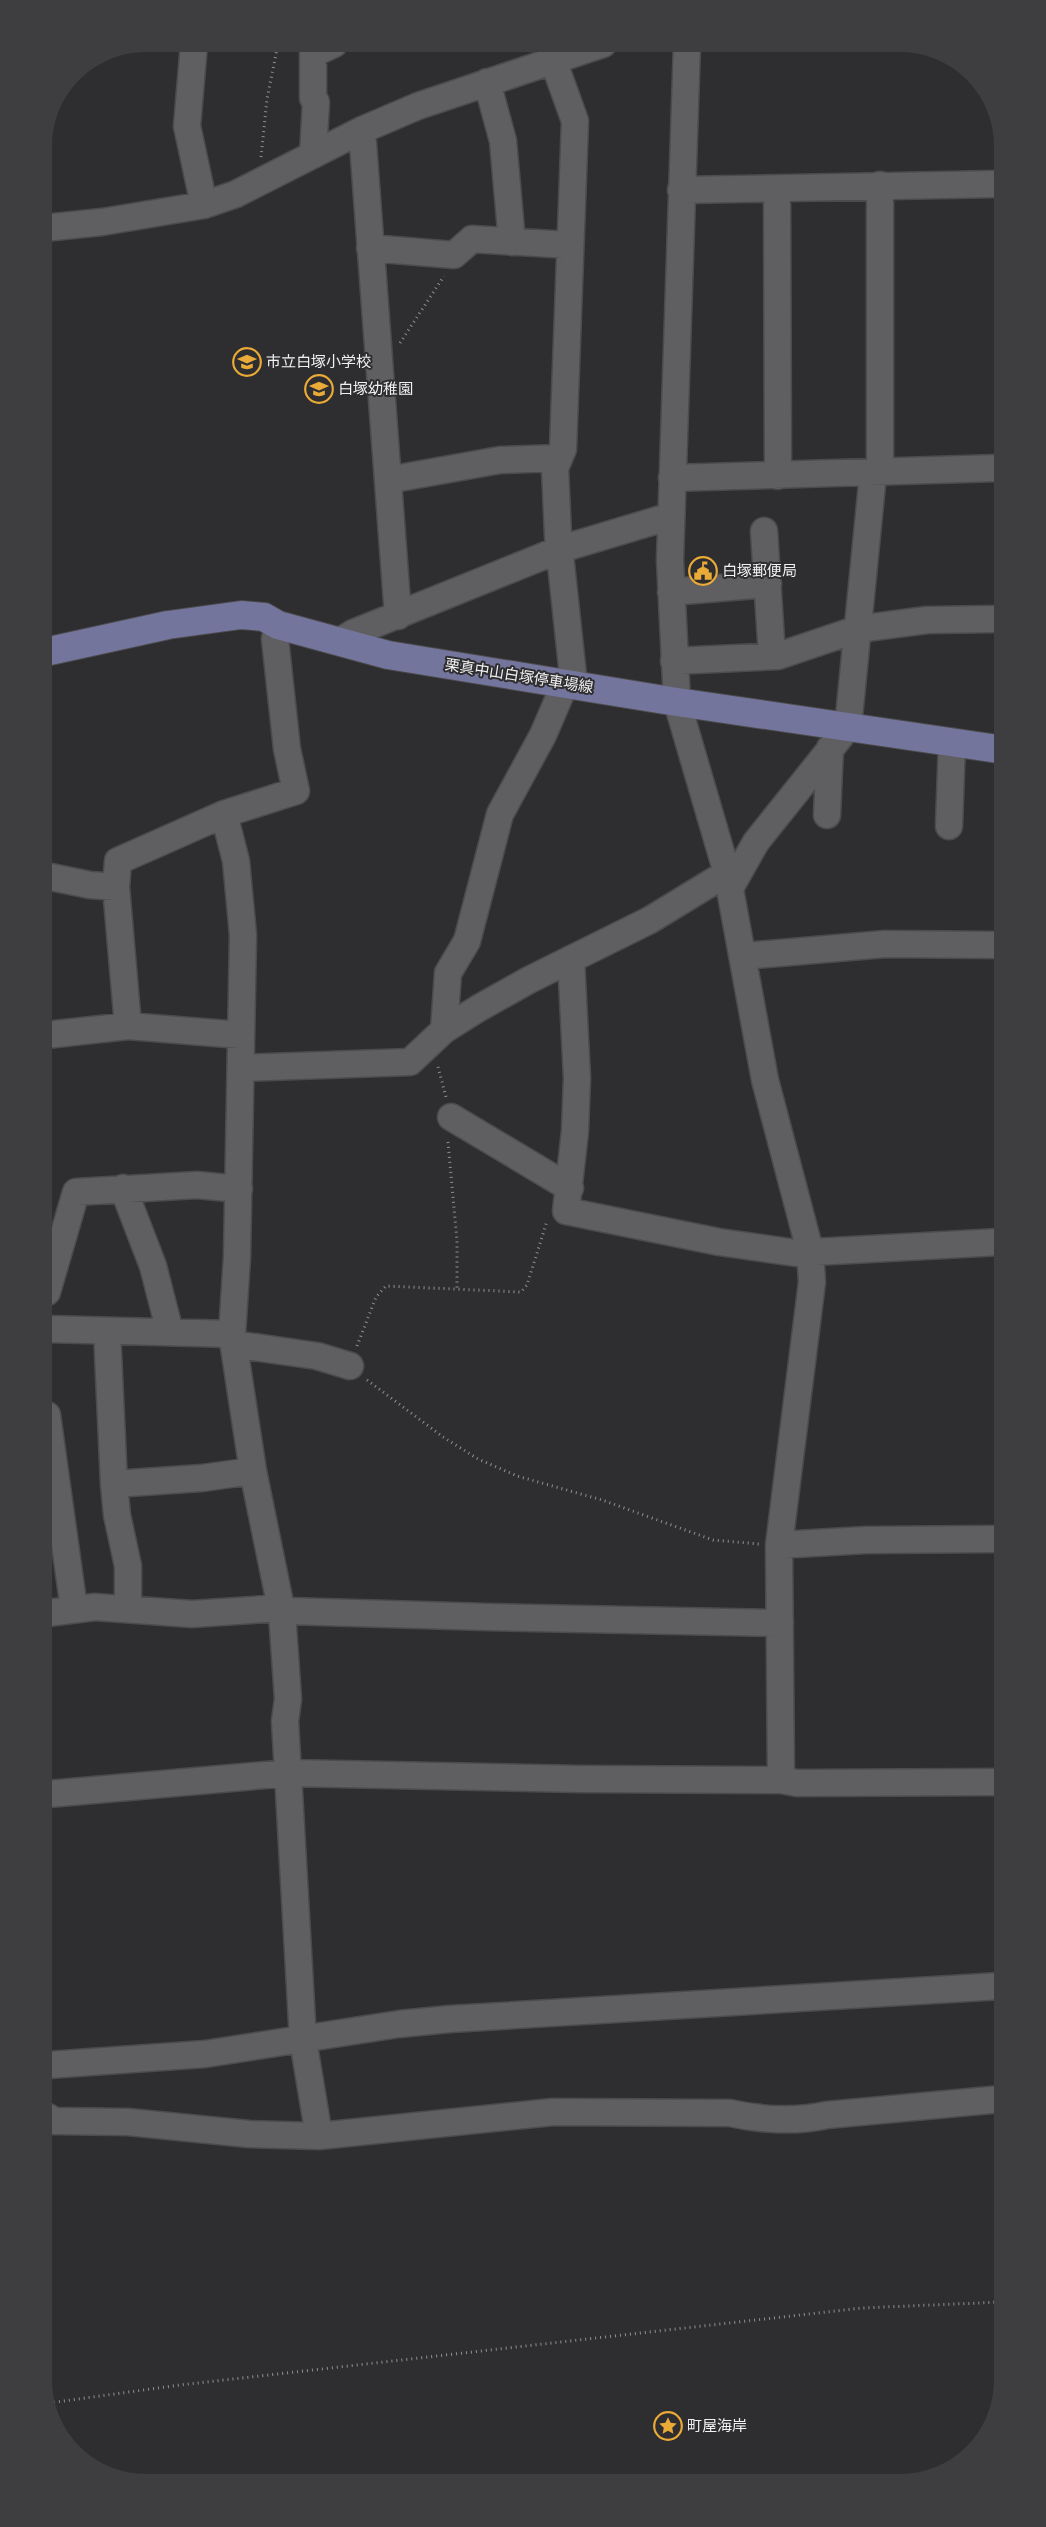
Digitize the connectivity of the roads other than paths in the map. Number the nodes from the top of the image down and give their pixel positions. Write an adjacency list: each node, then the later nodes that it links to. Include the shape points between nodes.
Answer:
1 (193, 53): 13 (street, via 187,126)
2 (315, 53): 8 (street)
3 (575, 53): 5 (street)
4 (687, 53): 11 (street)
5 (553, 60): 6 (street); 16 (street, via 575,121)
6 (487, 82): 7 (street); 15 (street, via 503,141)
7 (362, 130): 8 (street); 17 (street)
8 (313, 155): 13 (street, via 236,194)
9 (994, 184): 10 (street)
10 (880, 185): 12 (street); 20 (street)
11 (681, 190): 12 (street); 22 (street)
12 (777, 190): 21 (street)
13 (204, 205): 14 (street)
14 (53, 227)
15 (512, 242): 16 (street); 17 (street, via 472,238 454,254)
16 (569, 246): 18 (street, via 563,449)
17 (370, 248): 23 (street)
18 (559, 458): 23 (street, via 500,460); 26 (street, via 555,468)
19 (994, 468): 20 (street)
20 (876, 473): 21 (street); 32 (street)
21 (778, 476): 22 (street)
22 (672, 478): 24 (street)
23 (388, 480): 29 (street)
24 (672, 516): 26 (street); 28 (street)
25 (764, 531): 27 (street)
26 (561, 549): 29 (street); 37 (street)
27 (768, 584): 28 (street); 35 (street)
28 (671, 592): 36 (street)
29 (398, 616): 33 (street)
30 (994, 619): 32 (street, via 927,620)
31 (278, 625): 33 (main road, 栗真中山白塚停車場線); 34 (main road, 栗真中山白塚停車場線, via 264,617 241,616 168,625); 43 (street, via 275,639 285,730 296,791)
32 (858, 629): 35 (street); 39 (street)
33 (340, 641): 37 (main road, 栗真中山白塚停車場線, via 388,655)
34 (53, 650)
35 (772, 656): 36 (street)
36 (674, 661): 38 (street)
37 (570, 685): 38 (main road, 栗真中山白塚停車場線); 53 (street, via 500,814 467,941 448,973)
38 (677, 702): 39 (main road, 栗真中山白塚停車場線); 47 (street)
39 (848, 727): 40 (main road, 栗真中山白塚停車場線); 41 (street)
40 (952, 742): 42 (main road, 栗真中山白塚停車場線); 45 (street)
41 (830, 748): 44 (street); 47 (street)
42 (994, 748)
43 (224, 814): 48 (street, via 118,861); 55 (street, via 241,895)
44 (827, 815)
45 (949, 826)
46 (53, 877): 48 (street)
47 (729, 881): 50 (street); 51 (street)
48 (116, 887): 52 (street)
49 (994, 945): 50 (street, via 885,944)
50 (744, 956): 62 (street, via 765,1080)
51 (571, 959): 53 (street); 60 (street, via 577,1078)
52 (128, 1026): 54 (street); 55 (street)
53 (444, 1030): 56 (street, via 410,1062)
54 (53, 1034)
55 (240, 1034): 56 (street)
56 (241, 1068): 59 (street)
57 (451, 1117): 60 (street)
58 (123, 1188): 59 (street, via 197,1185); 63 (street, via 76,1192); 66 (street, via 153,1266)
59 (239, 1189): 67 (street)
60 (568, 1200): 62 (street, via 719,1242 796,1253)
61 (994, 1242): 62 (street)
62 (810, 1251): 73 (street, via 812,1282)
63 (52, 1273)
64 (52, 1329): 65 (street)
65 (107, 1331): 66 (street); 71 (street)
66 (170, 1332): 67 (street)
67 (232, 1339): 68 (street); 70 (street)
68 (350, 1366)
69 (52, 1454): 75 (street)
70 (253, 1471): 71 (street); 76 (street)
71 (114, 1484): 74 (street, via 128,1566)
72 (994, 1539): 73 (street, via 866,1540)
73 (779, 1545): 78 (street)
74 (128, 1608): 75 (street); 76 (street, via 192,1614)
75 (74, 1609): 77 (street)
76 (282, 1611): 78 (street); 79 (street)
77 (52, 1612)
78 (780, 1622): 80 (street)
79 (289, 1773): 80 (street); 82 (street); 84 (street)
80 (781, 1780): 81 (street, via 797,1783)
81 (994, 1782)
82 (52, 1794)
83 (994, 1986): 84 (street, via 450,2019)
84 (303, 2040): 85 (street, via 205,2054); 88 (street)
85 (52, 2065)
86 (994, 2100): 88 (street, via 827,2115 806,2120 744,2116 730,2112 553,2112)
87 (52, 2120): 88 (street, via 128,2122 241,2133)
88 (319, 2136)

